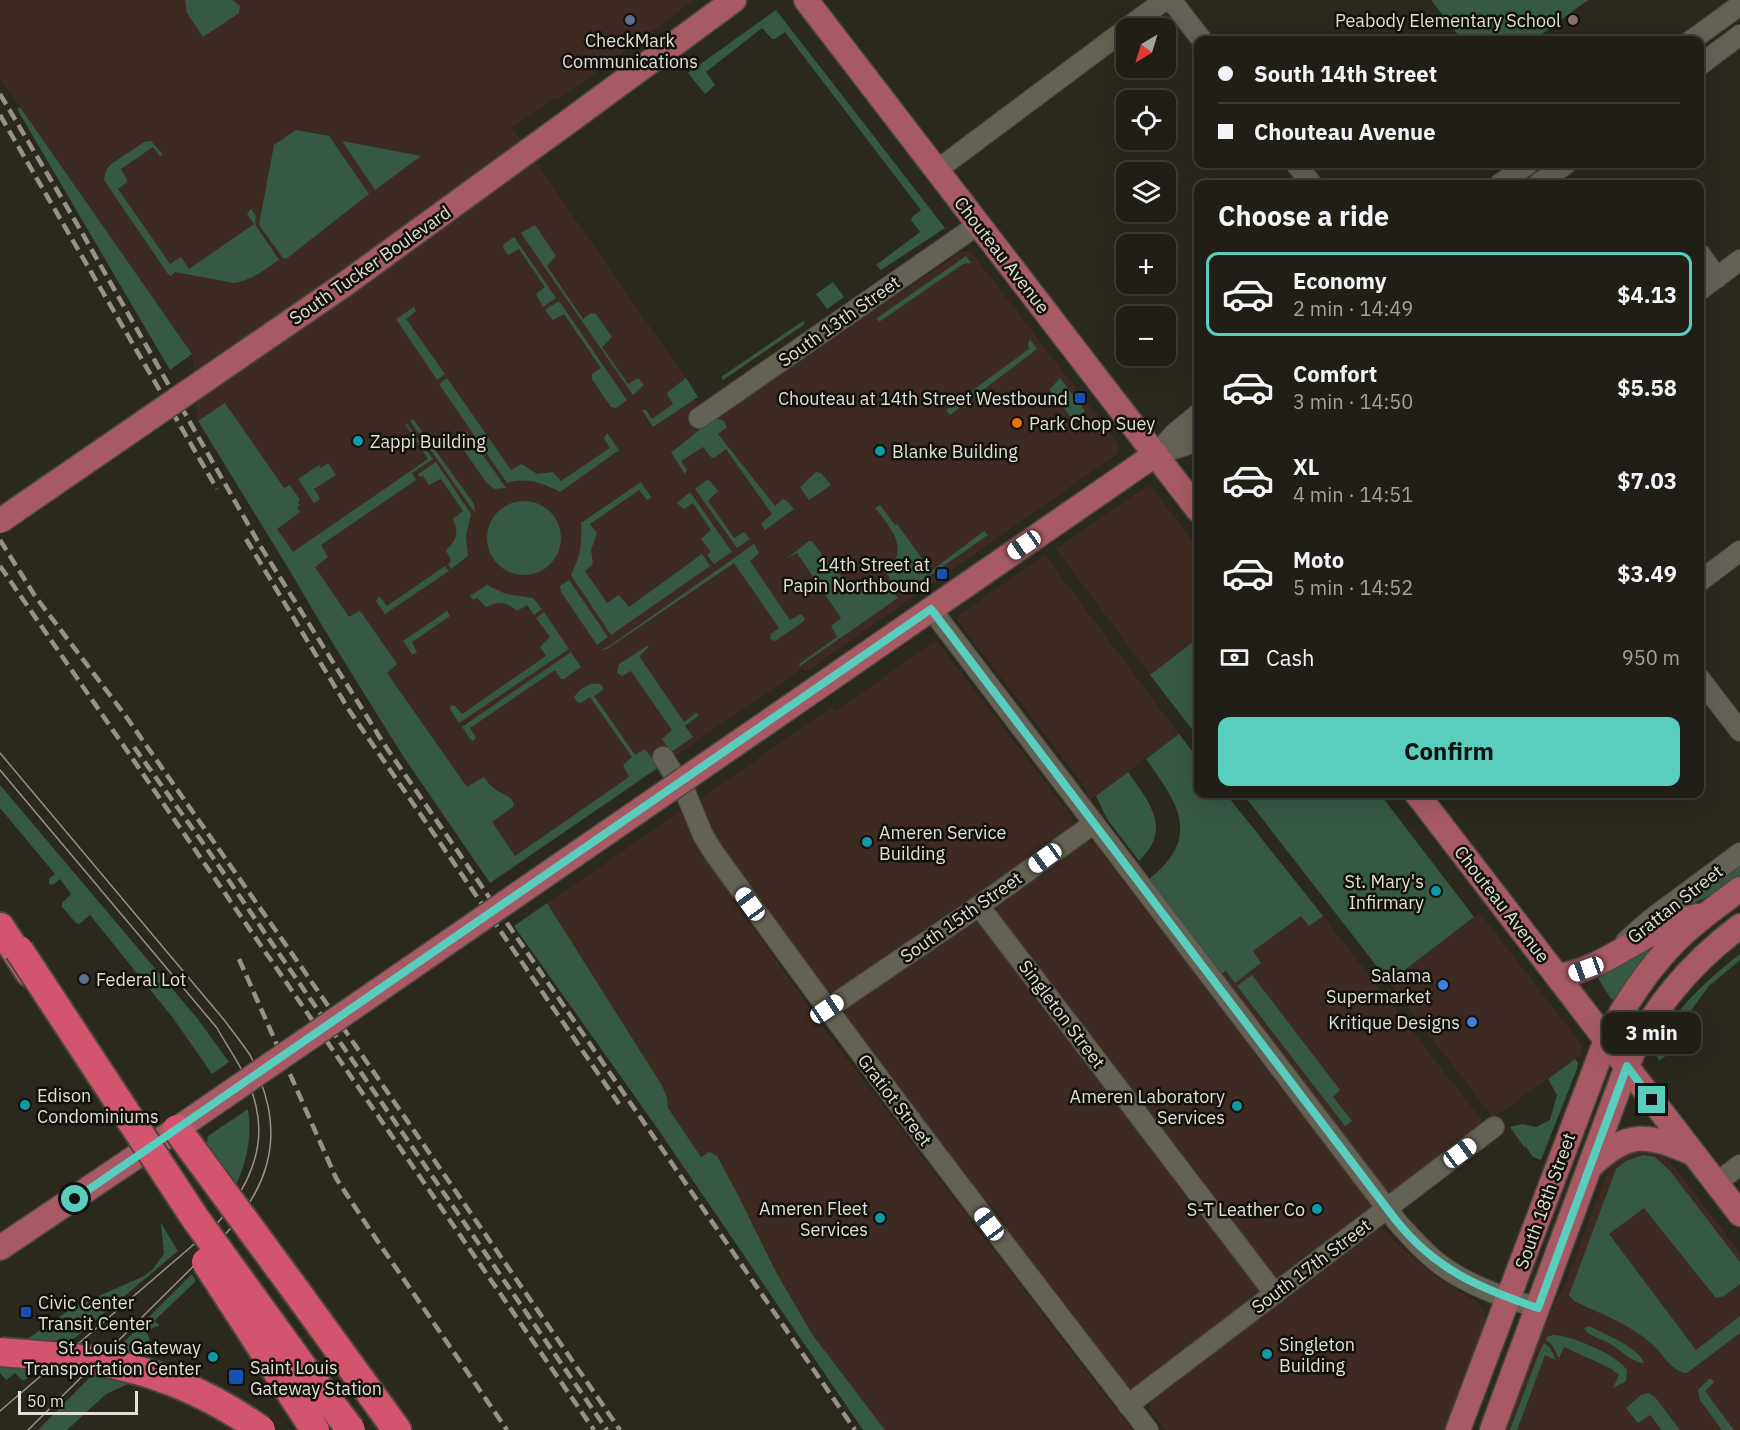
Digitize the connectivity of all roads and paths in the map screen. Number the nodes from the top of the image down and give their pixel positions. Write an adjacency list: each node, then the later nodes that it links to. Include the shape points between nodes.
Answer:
1 (734, 0): 29 (main road, South Tucker Boulevard, bridge, via 335,290)
2 (806, 0): 15 (main road, Chouteau Avenue)
3 (1165, 0): 6 (street)
4 (1171, 0): 8 (street)
5 (1740, 5): 9 (street)
6 (1141, 18)
7 (1740, 35): 11 (street)
8 (1199, 36)
9 (1697, 36)
10 (1116, 37): 15 (street)
11 (1704, 62)
12 (1299, 168): 16 (street)
13 (1522, 168): 17 (street)
14 (1560, 168): 18 (street)
15 (937, 170): 19 (main road, Chouteau Avenue)
16 (1309, 180)
17 (1506, 180)
18 (1544, 180)
19 (979, 224): 25 (street, South 13th Street); 27 (main road, Chouteau Avenue)
20 (1704, 260): 22 (street)
21 (1740, 260): 22 (street)
22 (1717, 278): 23 (street)
23 (1704, 287)
24 (1194, 417): 27 (street)
25 (699, 418)
26 (1194, 441): 27 (street)
27 (1156, 454): 28 (main road, Chouteau Avenue); 32 (main road)
28 (1194, 505)
29 (0, 522)
30 (1740, 551): 31 (street)
31 (1704, 578)
32 (931, 609): 37 (street); 51 (main road, bridge)
33 (1704, 684): 34 (street)
34 (1740, 731)
35 (663, 757): 47 (street, Gratiot Street, via 686,794 712,850)
36 (1421, 798): 46 (main road, Chouteau Avenue)
37 (1093, 824): 40 (street, South 15th Street); 56 (street)
38 (1740, 853): 45 (street, Grattan Street, via 1651,919)
39 (1740, 889): 41 (main road, South 18th Street)
40 (979, 906): 47 (street, South 15th Street); 59 (street, Singleton Street)
41 (1706, 915): 45 (main road, via 1676,922); 48 (main road, South 18th Street, via 1671,946 1647,975)
42 (0, 922): 66 (highway, bridge, via 195,1218)
43 (1740, 926): 49 (main road, South 18th Street, via 1674,989 1642,1034)
44 (0, 927): 65 (highway, bridge, via 224,1292)
45 (1611, 956): 46 (main road, via 1588,968)
46 (1558, 976): 48 (main road, Chouteau Avenue)
47 (827, 1009): 63 (street, Gratiot Street)
48 (1606, 1040): 49 (main road, Chouteau Avenue); 60 (main road, South 18th Street)
49 (1627, 1066): 52 (main road, Chouteau Avenue); 54 (main road, South 18th Street)
50 (1494, 1127): 56 (street, South 17th Street)
51 (170, 1134): 58 (main road); 67 (highway, bridge)
52 (1694, 1154): 54 (main road, via 1657,1139 1636,1138 1620,1143); 55 (main road, Chouteau Avenue)
53 (1740, 1165): 55 (street)
54 (1590, 1167): 61 (main road, South 18th Street)
55 (1716, 1183): 57 (main road, Chouteau Avenue)
56 (1387, 1209): 59 (street, South 17th Street); 60 (street, via 1437,1262 1473,1284)
57 (1740, 1214)
58 (0, 1248)
59 (1275, 1294): 63 (street, South 17th Street)
60 (1508, 1298): 61 (street); 69 (main road, South 18th Street)
61 (1538, 1308): 70 (main road, South 18th Street)
62 (0, 1352): 64 (highway, bridge, via 99,1361 141,1371 193,1390)
63 (1128, 1405): 68 (street, Gratiot Street)
64 (261, 1430)
65 (315, 1430)
66 (351, 1430)
67 (397, 1430)
68 (1148, 1430)
69 (1458, 1430)
70 (1492, 1430)

